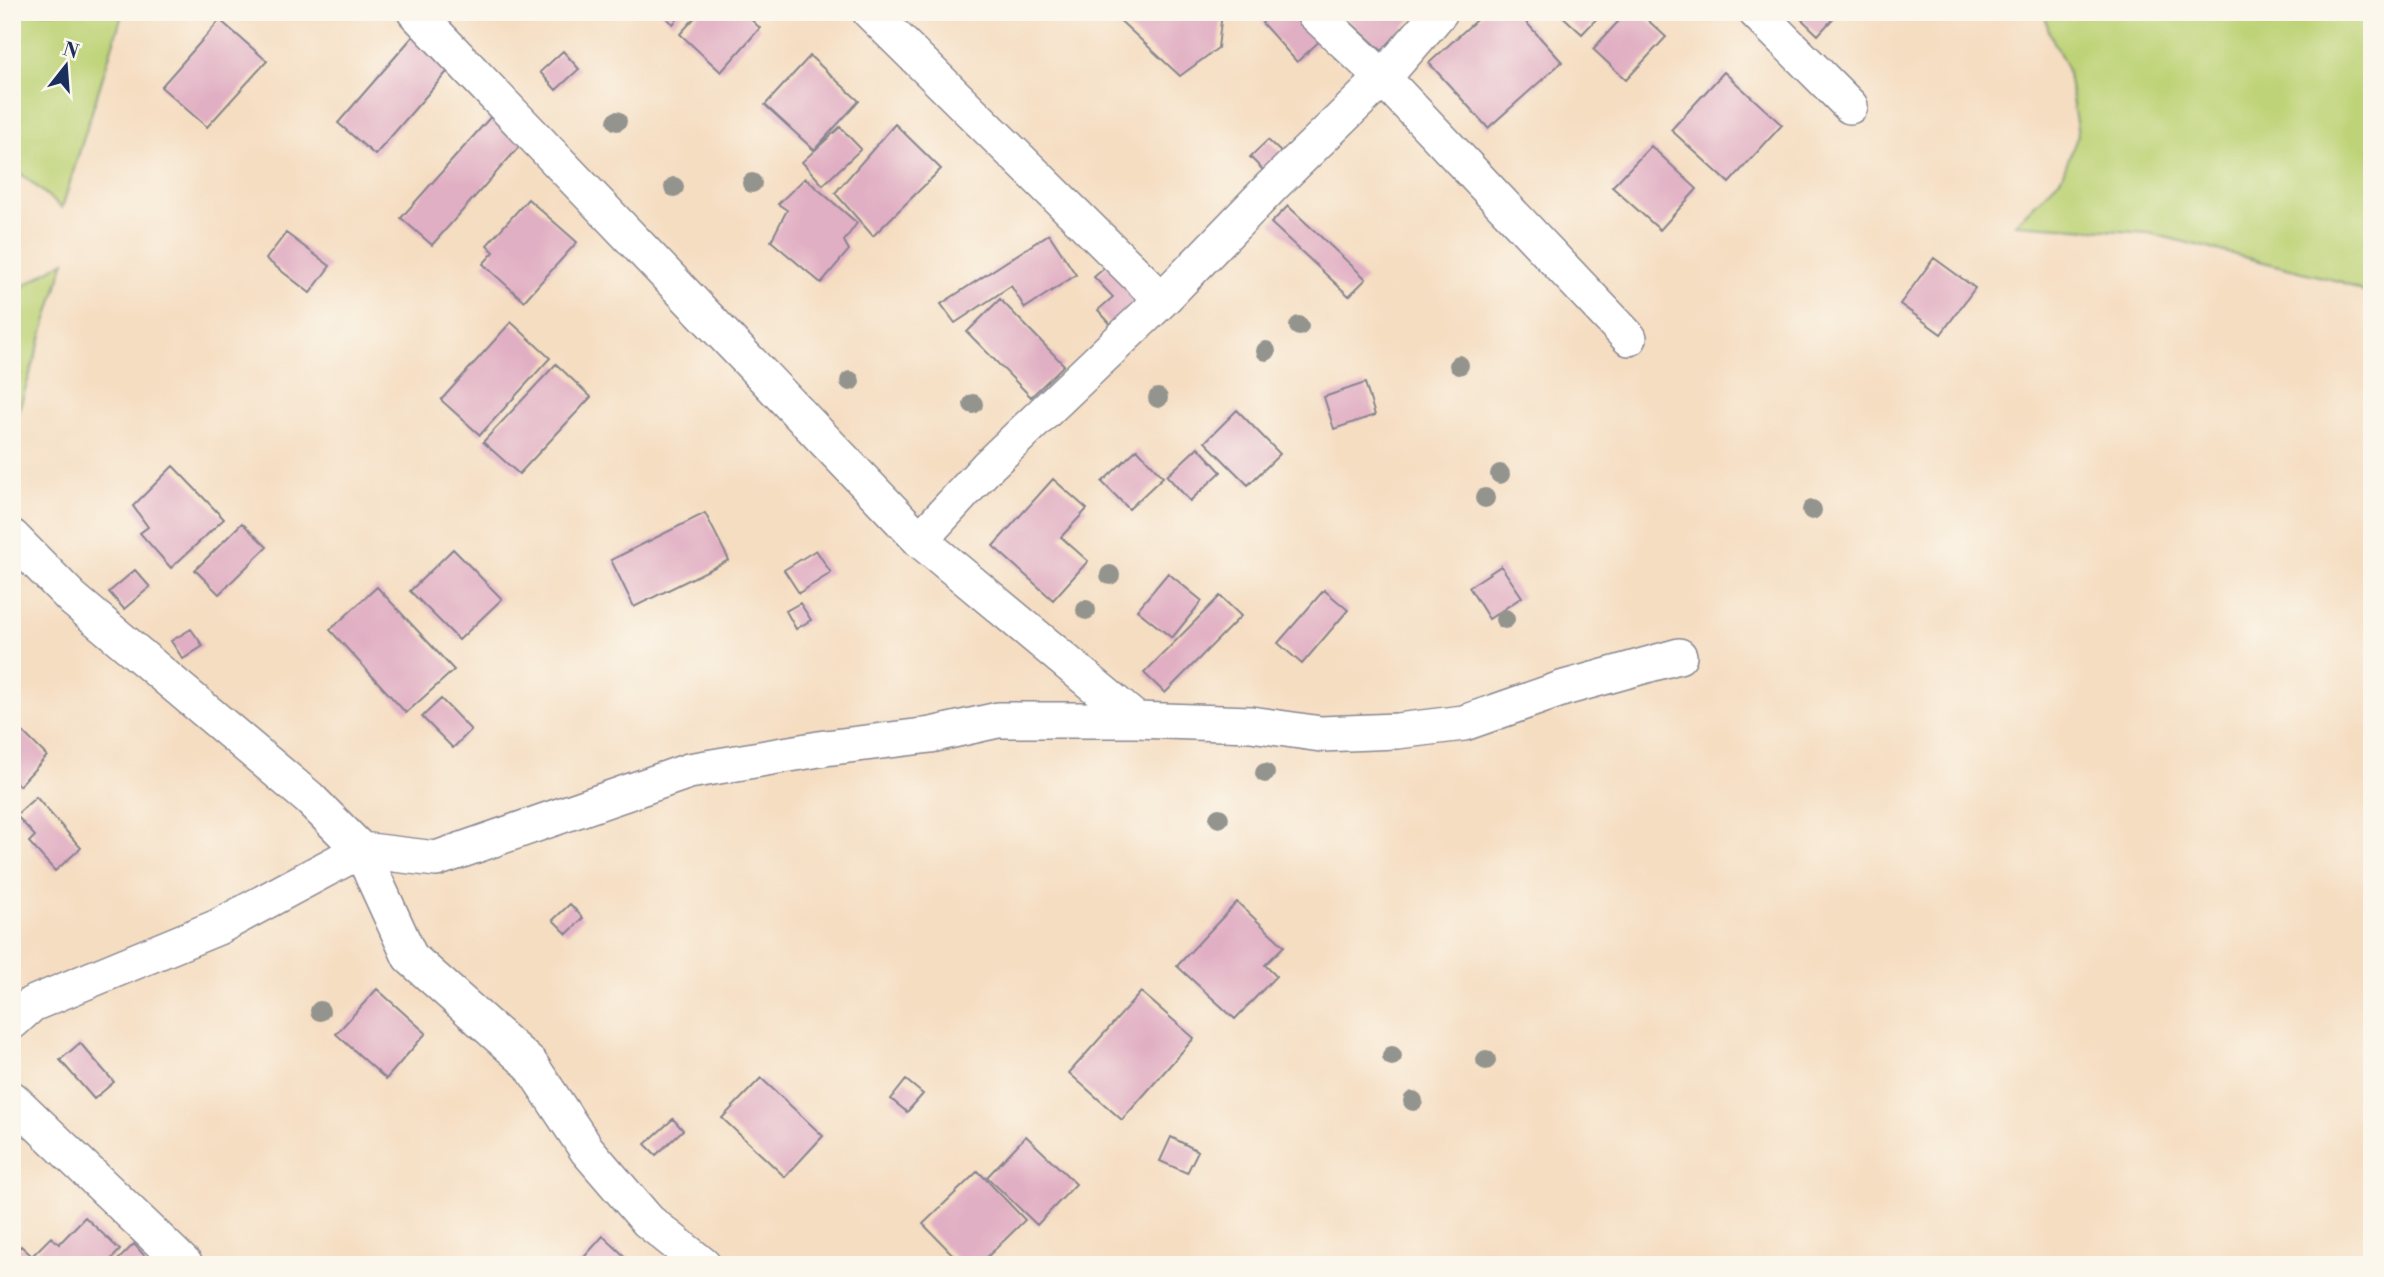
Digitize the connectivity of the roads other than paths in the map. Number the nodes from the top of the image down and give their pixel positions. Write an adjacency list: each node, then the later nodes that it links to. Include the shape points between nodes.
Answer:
1 (415, 12): 11 (street)
2 (870, 12): 8 (street)
3 (1313, 12): 6 (street)
4 (1440, 12): 6 (street)
5 (1756, 12): 7 (street)
6 (1383, 78): 8 (street); 9 (street)
7 (1850, 106)
8 (1162, 300): 11 (street, via 987,467)
9 (1629, 338)
10 (12, 537): 14 (street, via 72,599 309,798)
11 (920, 540): 13 (street)
12 (1679, 656): 13 (street, via 1564,688 1464,723 1321,734 1251,724)
13 (1136, 720): 14 (street, via 998,720 931,735 825,748 689,771 436,859)
14 (361, 850): 15 (street, via 218,927 32,1004); 18 (street, via 410,957 530,1064 587,1150 648,1221)
15 (12, 1022)
16 (12, 1099): 17 (street)
17 (185, 1265)
18 (703, 1265)

